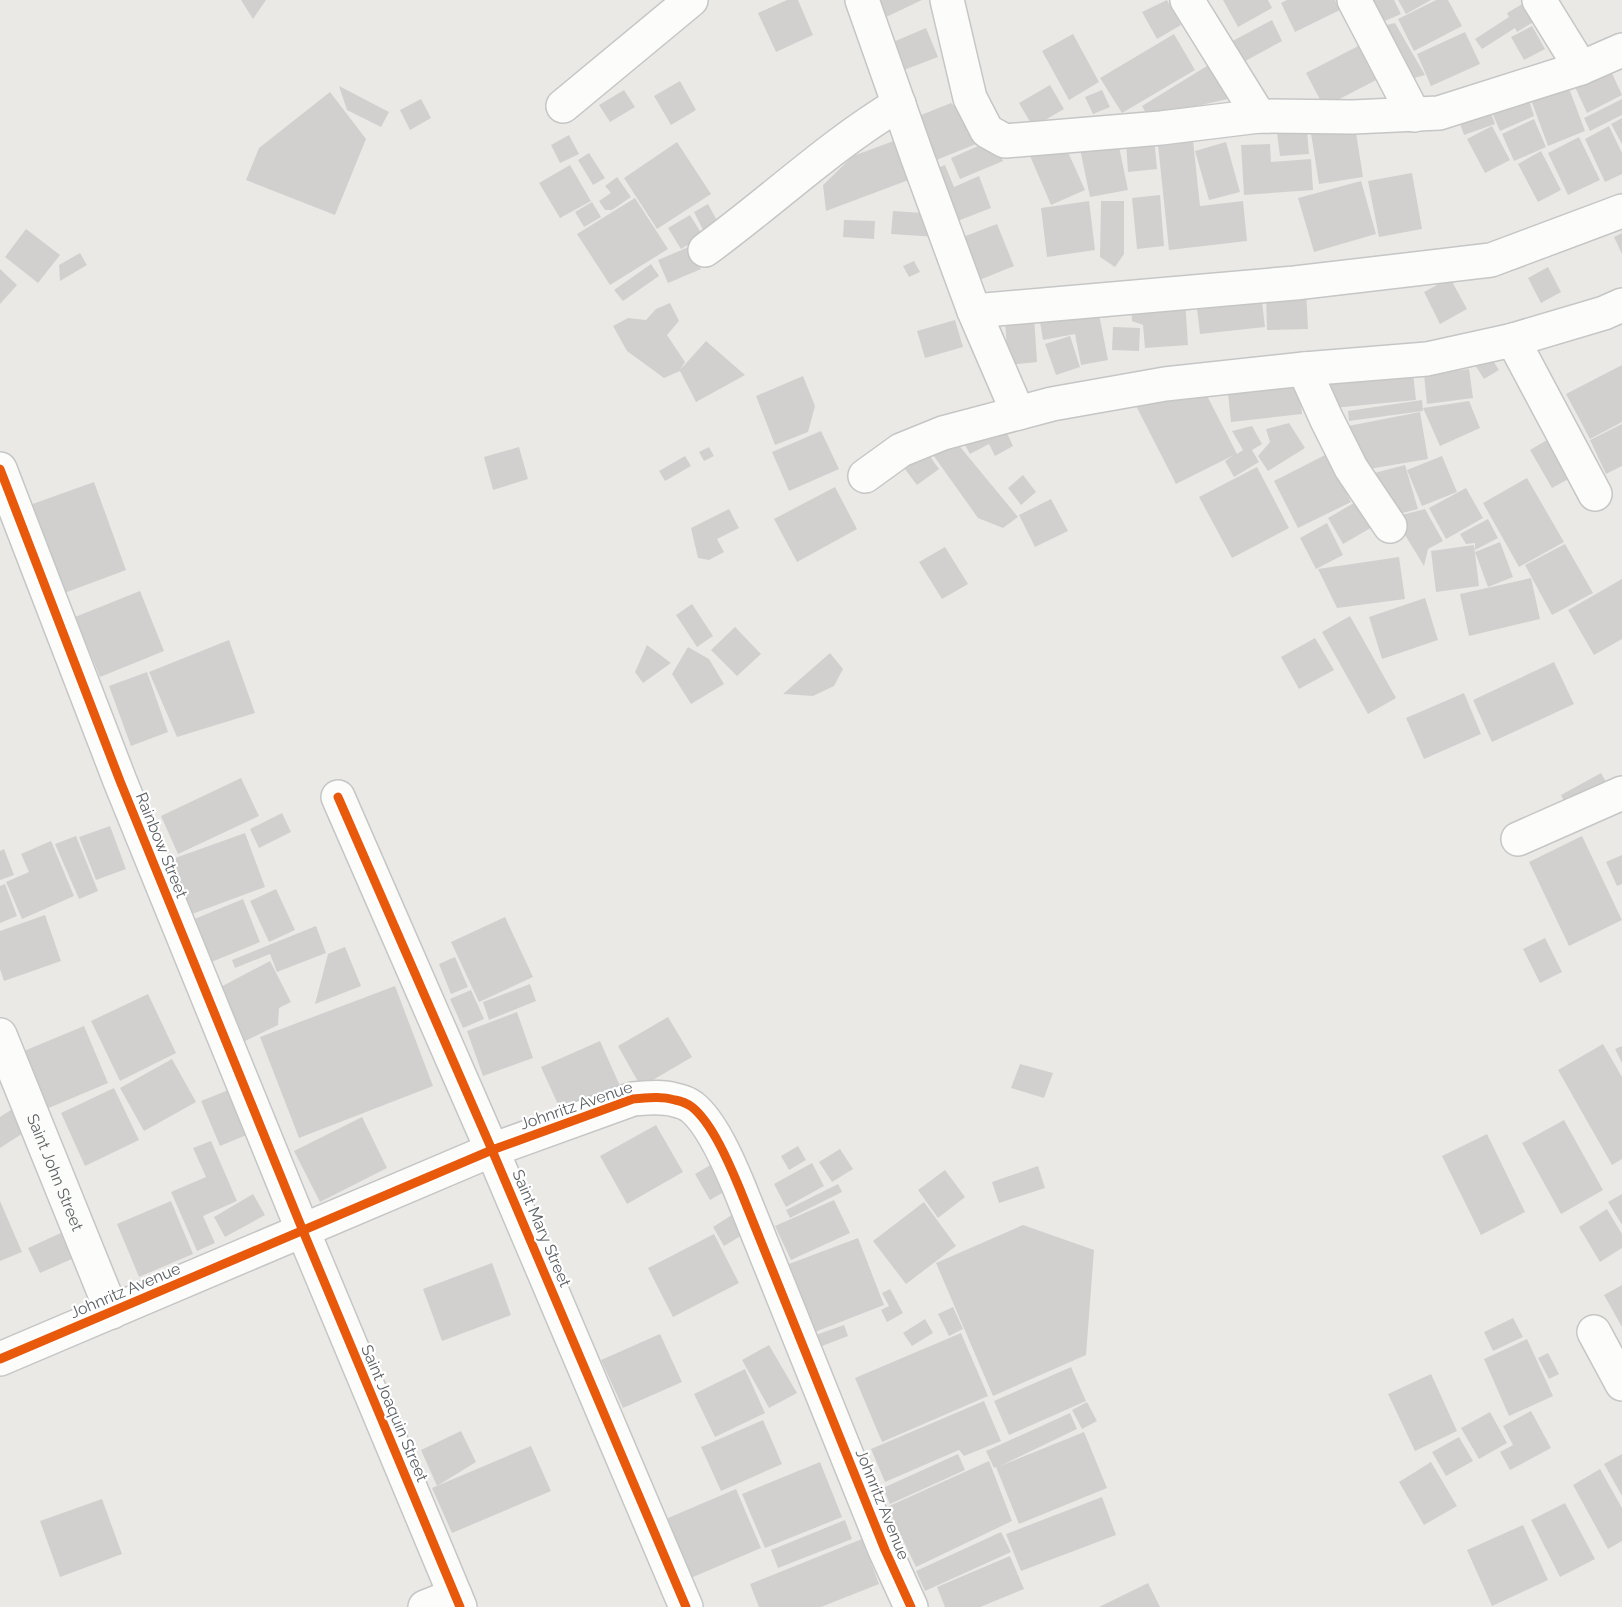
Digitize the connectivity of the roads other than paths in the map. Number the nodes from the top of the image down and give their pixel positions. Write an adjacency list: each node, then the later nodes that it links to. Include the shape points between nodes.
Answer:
1 (691, 0): 10 (street)
2 (862, 0): 9 (street)
3 (947, 0): 12 (street, via 970,98 987,131 1005,141)
4 (1187, 0): 12 (street)
5 (1354, 0): 11 (street)
6 (1539, 0): 8 (street)
7 (1622, 50): 8 (street)
8 (1581, 68): 11 (street, via 1439,113)
9 (899, 104): 14 (street, via 826,154); 16 (street)
10 (563, 106)
11 (1414, 114): 12 (street)
12 (1258, 116)
13 (1622, 211): 16 (street, via 1491,260 1295,283)
14 (705, 250)
15 (1622, 305): 17 (street)
16 (974, 311): 19 (street)
17 (1513, 340): 18 (street, via 1427,359); 22 (street)
18 (1304, 369): 19 (street, via 1164,384); 23 (street, via 1351,468)
19 (1018, 413): 21 (street, via 943,433 901,450)
20 (0, 469): 29 (street, Rainbow Street, via 120,781)
21 (865, 476)
22 (1595, 494)
23 (1390, 526)
24 (1622, 793): 26 (street)
25 (338, 797): 28 (street, Saint Mary Street)
26 (1518, 839)
27 (0, 1035): 30 (street, Saint John Street)
28 (492, 1150): 29 (street, Johnritz Avenue); 36 (street, Saint Mary Street); 37 (street, Johnritz Avenue, via 633,1099 674,1100 691,1107 704,1120 739,1187)
29 (303, 1231): 30 (street, Johnritz Avenue); 34 (street, Saint Joaquin Street)
30 (112, 1312): 32 (street, Johnritz Avenue)
31 (1594, 1332): 33 (street)
32 (0, 1359)
33 (1622, 1384)
34 (458, 1601): 35 (street)
35 (425, 1607)
36 (686, 1607)
37 (911, 1607)

